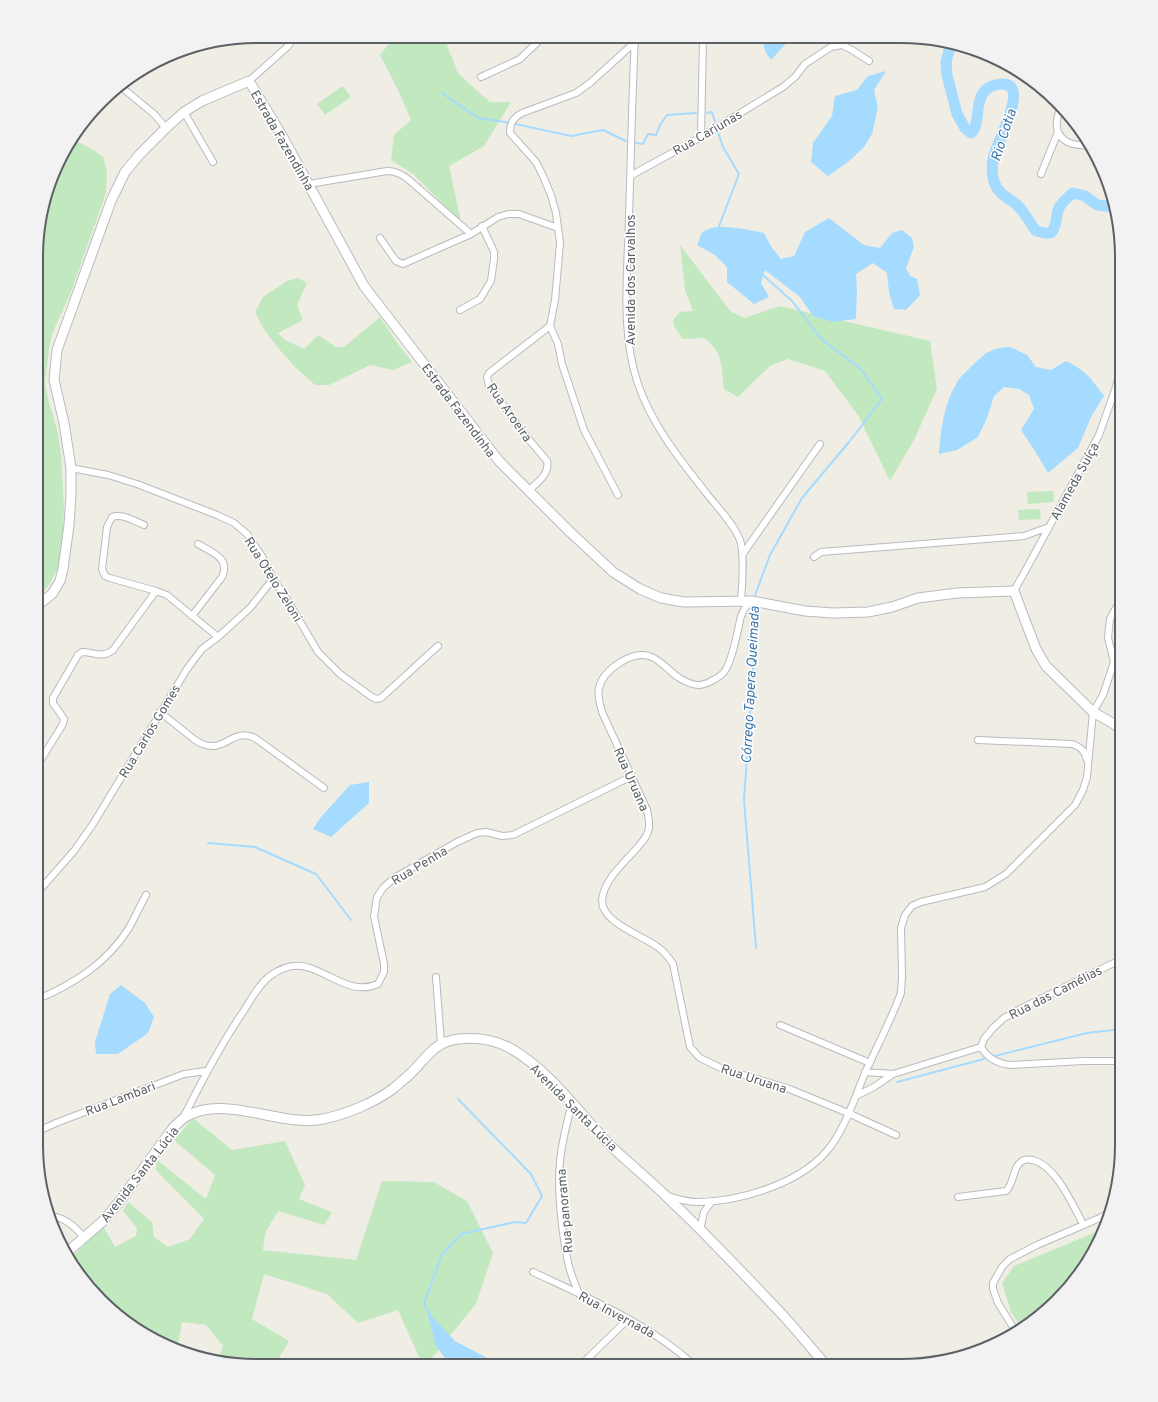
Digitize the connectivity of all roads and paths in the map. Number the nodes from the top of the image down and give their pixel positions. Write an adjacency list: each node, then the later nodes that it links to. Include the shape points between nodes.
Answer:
1 (289, 43): 7 (street)
2 (291, 43): 7 (street)
3 (537, 43): 9 (street, via 520,59)
4 (632, 43): 23 (street, via 576,93 522,113 510,124 510,133 536,162 543,176 551,195)
5 (635, 43): 20 (street, Avenida dos Carvalhos)
6 (703, 43): 16 (street)
7 (288, 47): 10 (street)
8 (869, 61): 16 (street, Rua Cariunas, via 842,46 831,47 805,64 784,87)
9 (481, 77)
10 (249, 81): 12 (street, Estrada Fazendinha, via 202,101); 21 (street, Estrada Fazendinha)
11 (124, 89): 14 (street, via 154,114)
12 (184, 112): 14 (street, Estrada Fazendinha); 18 (street)
13 (1059, 113): 15 (street, via 1056,125)
14 (166, 128): 30 (street, Estrada Fazendinha, via 125,172 118,186 56,350 54,380)
15 (1058, 132): 17 (street, via 1066,142); 19 (street)
16 (701, 136): 20 (street, Rua Cariunas)
17 (1083, 145)
18 (213, 162)
19 (1042, 174)
20 (630, 176): 36 (street, Avenida dos Carvalhos, via 627,330 630,356 638,384 652,415 669,443 735,529)
21 (309, 184): 24 (street, via 394,171 409,180); 31 (street, Estrada Fazendinha, via 364,286 499,461)
22 (482, 226): 23 (street, via 498,217 519,214); 24 (street); 26 (street, via 494,252 491,281 480,299)
23 (558, 228): 27 (street, via 560,243)
24 (471, 234): 25 (street, via 403,264 396,261)
25 (380, 238)
26 (460, 310)
27 (550, 326): 31 (street, Rua Aroeira, via 487,377 489,386 547,461 547,470); 32 (street, via 558,344 584,430)
28 (1115, 390): 34 (street, Alameda Suíça, via 1099,435)
29 (820, 444): 36 (street)
30 (71, 468): 38 (street, Rua Otelo Zeloni, via 137,484 234,523 247,534); 41 (street, Estrada Fazendinha, via 69,525 63,568 60,581 52,594)
31 (528, 491): 42 (street, Estrada Fazendinha, via 613,572 640,589 661,598 684,602)
32 (618, 495)
33 (144, 525): 39 (street, via 121,516 112,517 107,527 102,569 105,576)
34 (1049, 527): 37 (street, via 1024,536 821,552); 40 (street, Alameda Suíça)
35 (198, 544): 45 (street, via 219,557 225,570)
36 (742, 555): 42 (street, Avenida dos Carvalhos)
37 (814, 557)
38 (273, 579): 46 (street, Rua Carlos Gomes, via 250,608); 47 (street, Rua Otelo Zeloni, via 318,652 340,674 376,699 381,698)
39 (156, 591): 45 (street, via 167,596); 53 (street, via 113,650 103,655 82,652 78,655 53,698 53,703 64,719)
40 (1014, 591): 43 (street, via 957,593 918,598 868,612 805,612); 50 (street, via 1036,649 1046,666)
41 (43, 601)
42 (742, 601): 43 (street)
43 (755, 601): 55 (street, Rua Uruana, via 745,608 741,616 726,669 709,683 700,686 691,684 650,656 640,655 631,657 605,676 599,687 598,699)
44 (1115, 610): 48 (street, via 1110,619 1108,638)
45 (192, 616): 46 (street)
46 (218, 637): 49 (street, Rua Carlos Gomes, via 202,649)
47 (438, 646)
48 (1114, 662): 50 (street, via 1103,695)
49 (160, 712): 56 (street, via 201,744 208,746 216,747 241,735 249,735); 57 (street, Rua Carlos Gomes, via 93,824 74,851)
50 (1093, 712): 51 (street); 54 (street)
51 (1115, 725)
52 (978, 740): 54 (street, via 1072,744 1084,751)
53 (43, 756)
54 (1088, 764): 66 (street, via 1083,790 1074,805 1006,874 985,887 921,902 912,906 905,915 901,928 901,992)
55 (632, 776): 67 (street, Rua Penha, via 513,835 477,833 394,878 377,897 375,908 374,916 384,964 384,972 378,984 357,988 302,965 280,970 269,976 258,989); 72 (street, Rua Uruana, via 647,810 649,829 645,839 613,876 605,889 602,902 606,914 614,921 658,947 673,964 690,1047 700,1058 711,1064 786,1088)
56 (324, 788)
57 (43, 885)
58 (146, 895): 61 (street, via 128,929 106,957 83,976)
59 (1115, 962): 64 (street, Rua das Camélias, via 1004,1018 984,1039)
60 (436, 977): 63 (street)
61 (43, 997)
62 (780, 1025): 66 (street)
63 (441, 1043): 71 (street, Avenida Santa Lúcia, via 455,1039 477,1038 502,1045 548,1077); 73 (street, Avenida Santa Lúcia, via 392,1089 368,1103 333,1116 309,1121 223,1108 194,1112)
64 (981, 1047): 65 (street, via 985,1054 1001,1064); 69 (street)
65 (1115, 1061)
66 (870, 1063): 68 (street)
67 (206, 1071): 73 (street, Rua Penha); 74 (street, Rua Lambari, via 184,1074)
68 (865, 1072): 69 (street); 70 (street)
69 (893, 1074): 70 (street)
70 (856, 1096): 72 (street)
71 (572, 1103): 76 (street, Avenida Santa Lúcia, via 613,1148); 86 (street, Rua panorama, via 562,1145 559,1182 568,1263)
72 (848, 1113): 75 (street, Rua Uruana); 78 (street, via 827,1151 800,1174 754,1193)
73 (183, 1118): 83 (street, Avenida Santa Lúcia, via 156,1150 119,1202 102,1222)
74 (43, 1129)
75 (896, 1135)
76 (667, 1196): 78 (street, via 695,1202); 82 (street, Avenida Santa Lúcia)
77 (958, 1197): 81 (street, via 1006,1191 1020,1163 1028,1159 1051,1171 1060,1182)
78 (712, 1201): 82 (street, via 704,1212)
79 (55, 1216): 83 (street, via 68,1221)
80 (1103, 1216): 81 (street)
81 (1083, 1224): 88 (street, via 1010,1259 1002,1267 993,1283 994,1296)
82 (700, 1230): 91 (street, Avenida Santa Lúcia, via 779,1311)
83 (84, 1237): 84 (street, Avenida Santa Lúcia)
84 (70, 1249)
85 (533, 1272): 86 (street, Rua Invernada)
86 (579, 1294): 87 (street, Rua Invernada)
87 (628, 1319): 89 (street); 90 (street, Rua Invernada, via 671,1345)
88 (1013, 1327)
89 (587, 1359)
90 (687, 1359)
91 (821, 1359)

